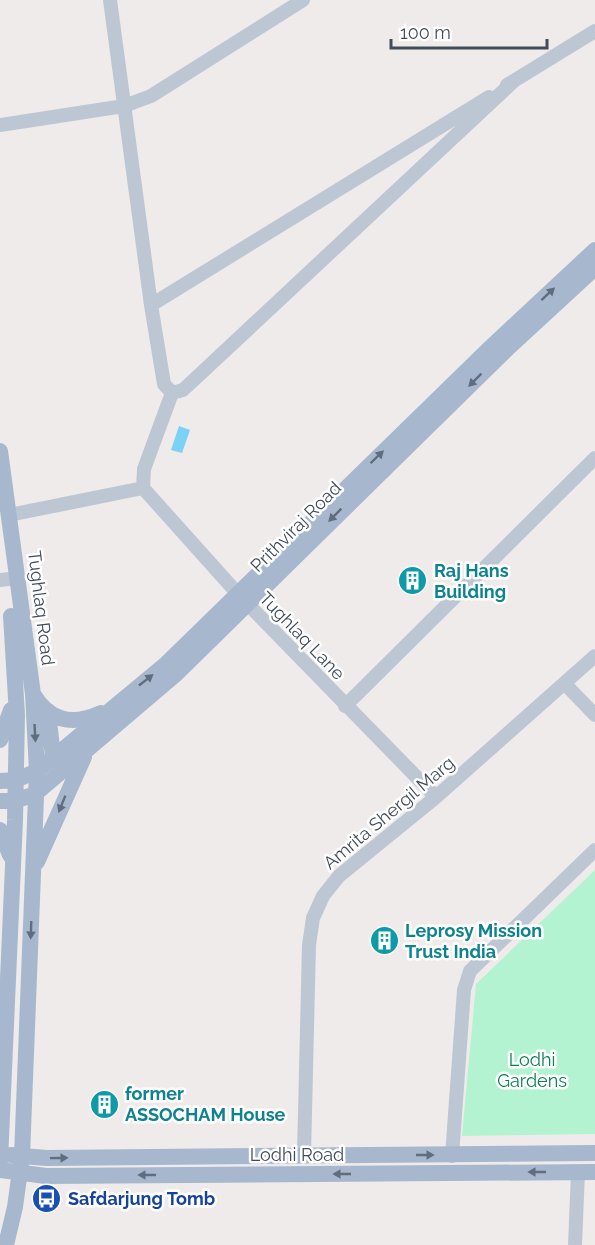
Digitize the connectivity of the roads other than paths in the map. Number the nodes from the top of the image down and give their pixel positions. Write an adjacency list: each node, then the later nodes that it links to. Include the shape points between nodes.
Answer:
1 (110, 0): 5 (street)
2 (303, 0): 5 (street, via 150,96)
3 (595, 31): 4 (street)
4 (515, 80): 9 (street); 10 (street, via 183,390)
5 (124, 106): 6 (street); 9 (street)
6 (0, 125)
7 (595, 250): 16 (main road, Prithviraj Road, one-way to 7, via 491,347)
8 (595, 268): 16 (main road, Prithviraj Road, one-way to 16)
9 (151, 306): 10 (street, via 164,384)
10 (172, 393): 13 (street, via 144,469)
11 (0, 451): 14 (main road, Tughlaq Road)
12 (595, 458): 21 (street)
13 (144, 488): 14 (street); 16 (street, Tughlaq Lane)
14 (5, 521): 15 (main road, Tughlaq Road)
15 (9, 579): 19 (main road, Tughlaq Road); 20 (main road, Tughlaq Road)
16 (242, 599): 21 (street, Tughlaq Lane); 22 (main road, Prithviraj Road, one-way to 16); 26 (main road, Prithviraj Road, via 175,675)
17 (595, 656): 18 (street, Amrita Shergil Marg)
18 (565, 684): 24 (street); 31 (street, Amrita Shergil Marg)
19 (15, 693): 25 (main road, via 8,726); 29 (main road, Tughlaq Road)
20 (33, 694): 23 (main road); 28 (main road, Tughlaq Road, one-way to 28)
21 (345, 706): 31 (street, Tughlaq Lane)
22 (111, 707): 23 (main road, via 70,722); 27 (main road, Prithviraj Road)
23 (48, 711): 27 (main road)
24 (595, 715)
25 (0, 740)
26 (87, 751): 30 (main road, Prithviraj Road); 36 (main road, one-way to 36)
27 (53, 757): 28 (main road, Prithviraj Road)
28 (37, 771): 29 (main road, Prithviraj Road); 30 (main road, Tughlaq Road)
29 (8, 780): 32 (main road, Tughlaq Road)
30 (35, 794): 32 (main road, Prithviraj Road); 36 (main road, Tughlaq Road)
31 (436, 797): 39 (street, Amrita Shergil Marg, via 339,876 323,896 314,918 309,945)
32 (8, 801): 35 (main road, Tughlaq Road)
33 (0, 830): 35 (main road)
34 (595, 850): 40 (street, via 476,963 466,980)
35 (13, 865): 38 (main road, Tughlaq Road)
36 (33, 871): 42 (main road, Tughlaq Road, one-way to 42)
37 (595, 1153): 40 (main road, Lodhi Road)
38 (1, 1154): 41 (main road, Tughlaq Road); 42 (main road, Lodhi Road)
39 (303, 1155): 40 (main road, Lodhi Road, one-way to 40); 42 (main road, Lodhi Road, one-way to 39, via 47,1158)
40 (453, 1155)
41 (0, 1161)
42 (21, 1164): 43 (main road, Lodhi Road); 44 (main road, Lodhi Road, one-way to 42, via 57,1176); 46 (main road, Tughlaq Road)
43 (0, 1170)
44 (578, 1172): 45 (main road, Lodhi Road); 47 (street)
45 (595, 1172)
46 (6, 1245)
47 (575, 1245)

